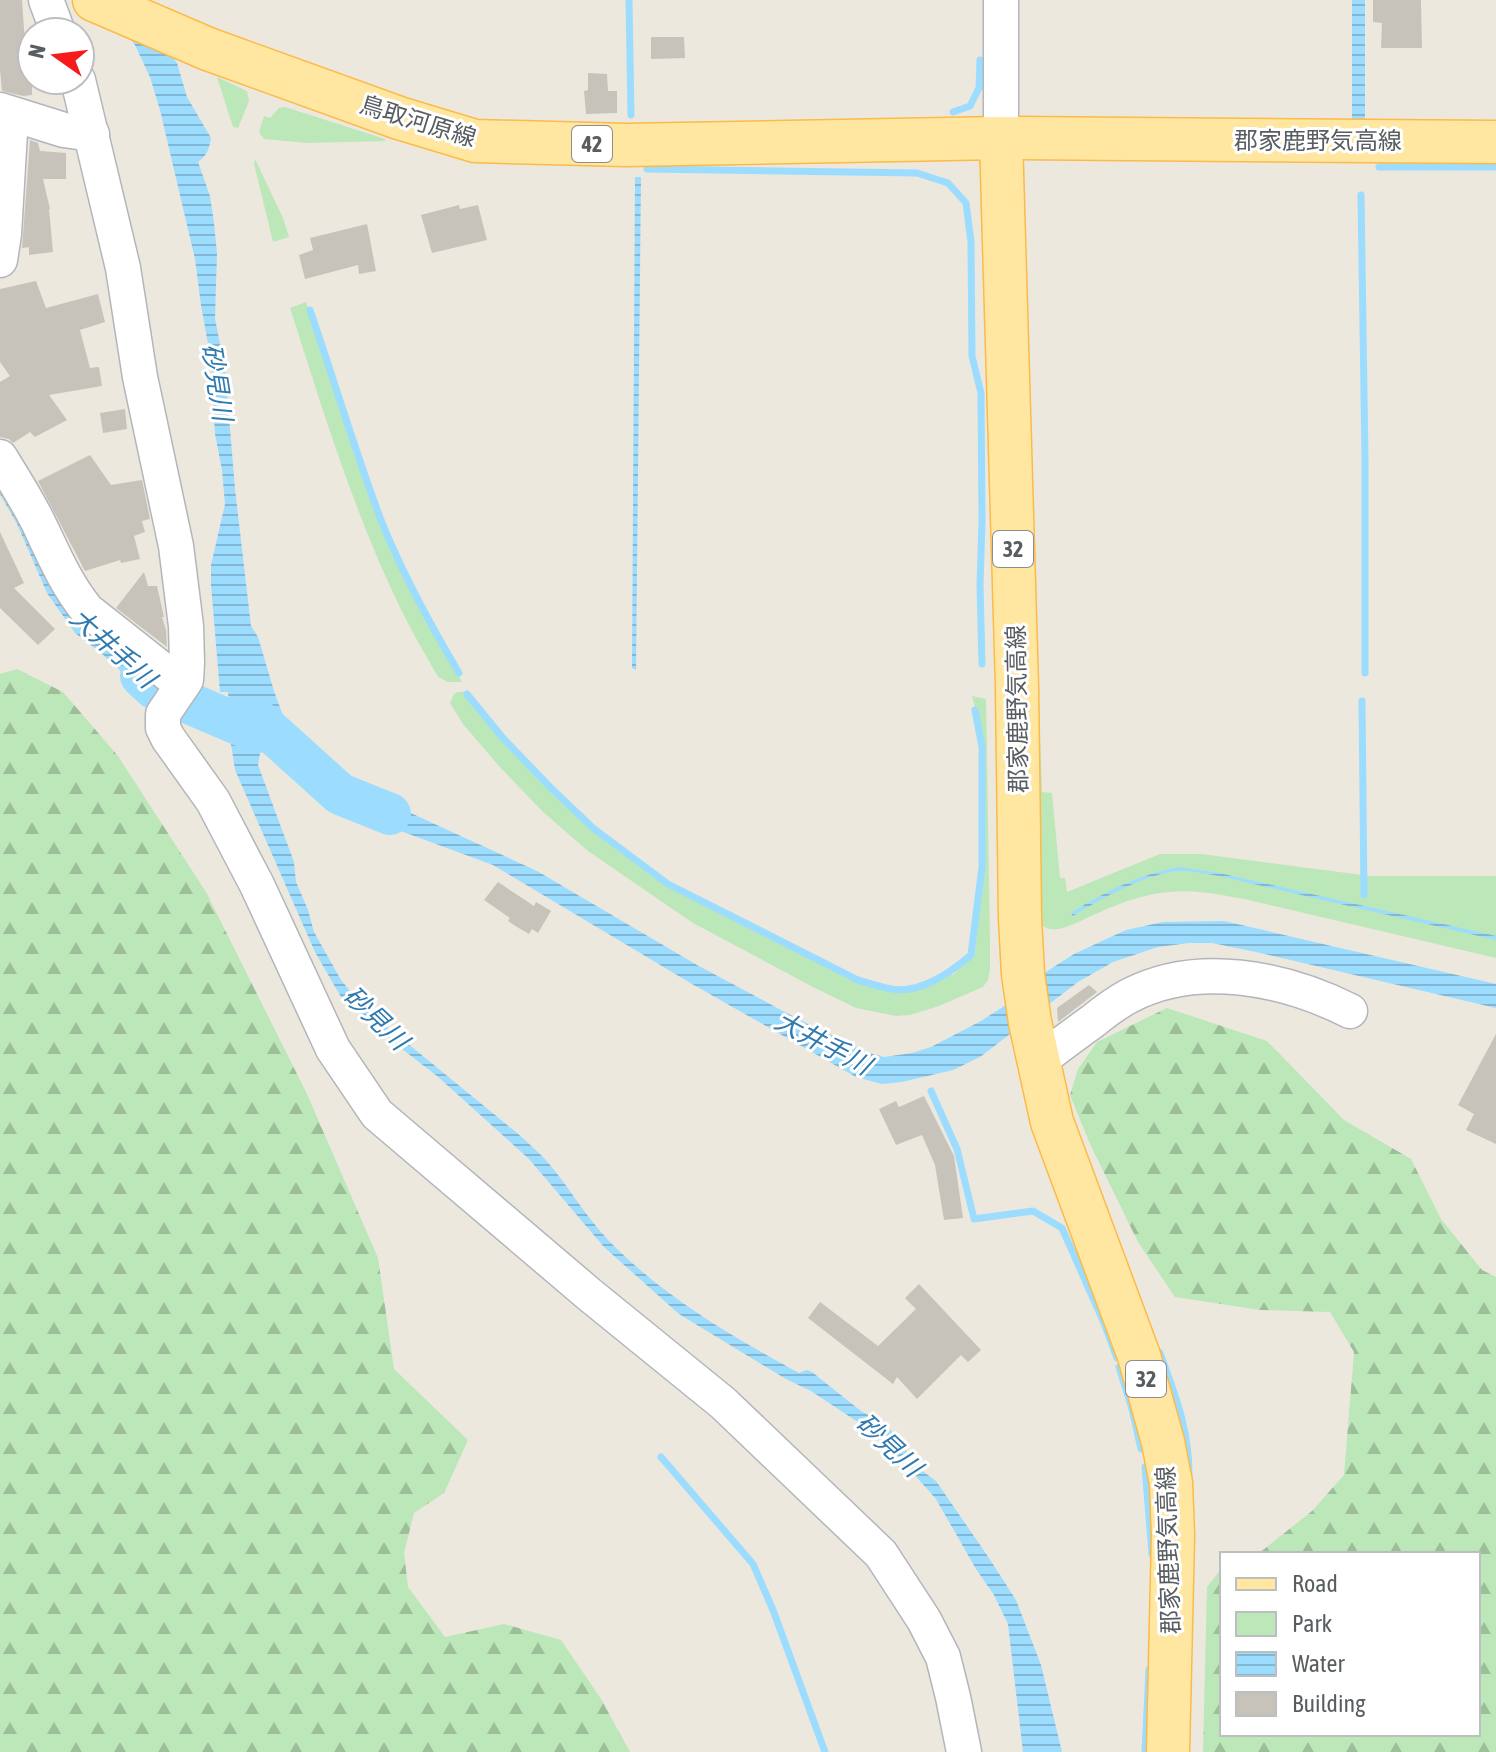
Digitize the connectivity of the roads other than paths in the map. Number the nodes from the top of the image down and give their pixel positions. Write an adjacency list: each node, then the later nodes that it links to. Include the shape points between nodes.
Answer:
1 (94, 0): 6 (main road, 鳥取河原線 / 42, via 199,45 475,141 626,145)
2 (1001, 0): 6 (street)
3 (82, 96): 5 (street)
4 (5, 112): 5 (street); 8 (street)
5 (92, 134): 10 (street, via 176,546 186,680)
6 (1001, 138): 7 (main road, 郡家鹿野気高線); 12 (main road, 郡家鹿野気高線 / 32, via 1020,918)
7 (1496, 142)
8 (0, 260)
9 (0, 457): 10 (street, via 76,597)
10 (174, 697): 13 (street, via 163,728 213,801 333,1049 377,1114 723,1403 881,1554 943,1657)
11 (1350, 1011): 12 (street, via 1294,988 1227,976 1194,977 1146,988)
12 (1034, 1042): 14 (main road, 郡家鹿野気高線 / 32, via 1052,1122 1139,1356 1171,1483)
13 (964, 1752)
14 (1168, 1752)

